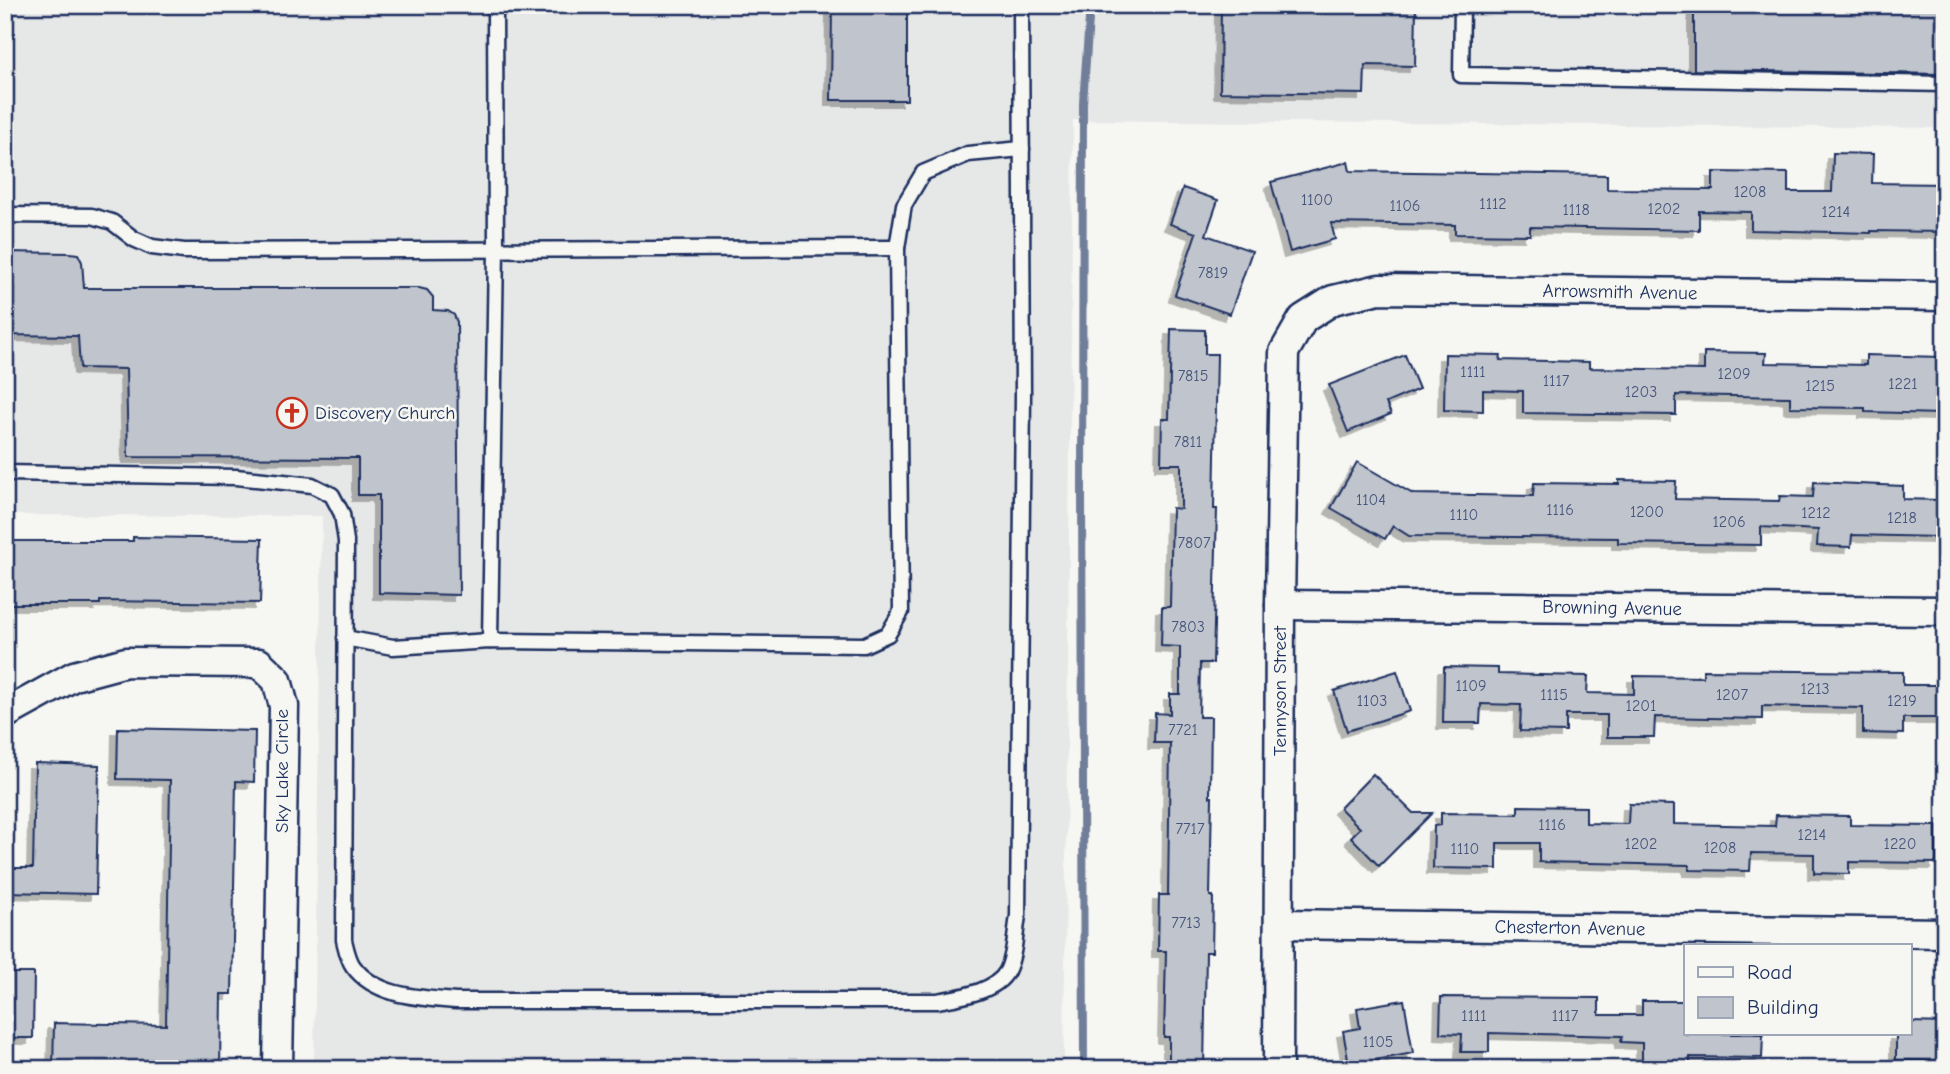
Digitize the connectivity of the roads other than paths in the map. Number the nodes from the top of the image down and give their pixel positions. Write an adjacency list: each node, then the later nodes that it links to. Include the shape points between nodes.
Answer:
1 (495, 5): 8 (lane)
2 (1021, 5): 5 (lane)
3 (1462, 5): 4 (lane, via 1461,75)
4 (1945, 84)
5 (1022, 149): 7 (lane, via 968,154 923,173 904,205); 14 (lane, via 1018,916 1007,972 990,987 938,1001 456,1001 391,992 369,982 351,965 344,940)
6 (5, 215): 8 (lane, via 92,216 112,222 152,247 184,251)
7 (897, 248): 8 (lane); 15 (lane, via 901,612 888,634 864,645)
8 (496, 249): 15 (lane)
9 (1945, 296): 10 (street, Arrowsmith Avenue, via 1378,289 1332,300)
10 (1303, 319): 12 (street, Tennyson Street, via 1284,352)
11 (5, 473): 14 (lane, via 236,477 312,485 332,495 342,514)
12 (1280, 605): 13 (street, Browning Avenue); 17 (street, Tennyson Street)
13 (1945, 611)
14 (345, 638): 15 (lane, via 393,647)
15 (490, 641)
16 (5, 714): 19 (street, Sky Lake Circle, via 74,676 126,662 259,663 277,680 284,706)
17 (1280, 924): 18 (street, Chesterton Avenue); 20 (street, Tennyson Street)
18 (1945, 933)
19 (278, 1069)
20 (1278, 1069)

